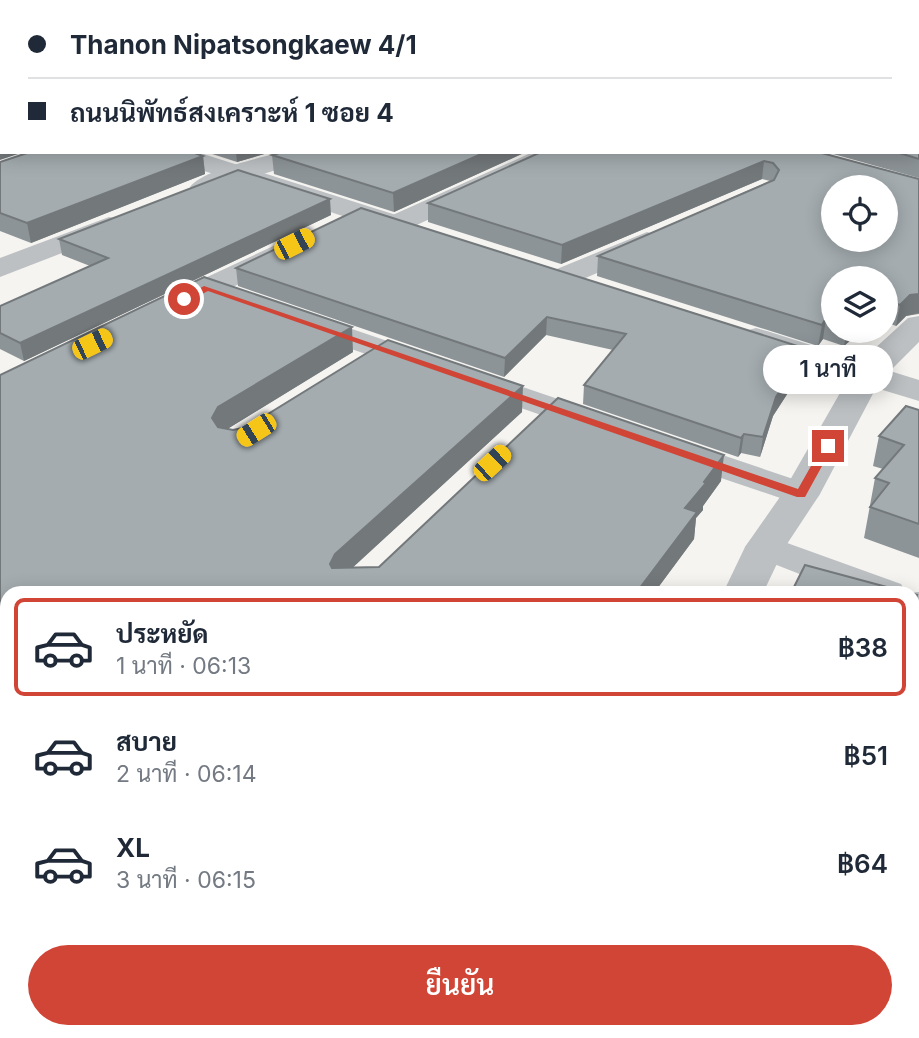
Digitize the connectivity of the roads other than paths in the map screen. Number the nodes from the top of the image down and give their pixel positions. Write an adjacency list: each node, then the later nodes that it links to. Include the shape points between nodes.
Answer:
1 (176, 154): 4 (street)
2 (303, 154): 4 (street)
3 (550, 154): 8 (street)
4 (238, 173): 5 (street); 6 (street)
5 (176, 198)
6 (359, 212): 8 (street); 12 (street)
7 (138, 213): 11 (street)
8 (396, 224): 10 (street)
9 (674, 229): 13 (street, via 550,273)
10 (435, 236)
11 (0, 268)
12 (208, 288): 14 (street); 17 (street)
13 (602, 290)
14 (146, 318)
15 (919, 325): 19 (street)
16 (735, 331): 19 (street)
17 (384, 350): 18 (street); 21 (street)
18 (349, 372)
19 (868, 373): 20 (street); 23 (street)
20 (919, 391)
21 (551, 407): 22 (street); 23 (street)
22 (521, 435)
23 (801, 494): 24 (street)
24 (765, 547): 25 (street); 26 (street)
25 (746, 586)
26 (868, 586)

